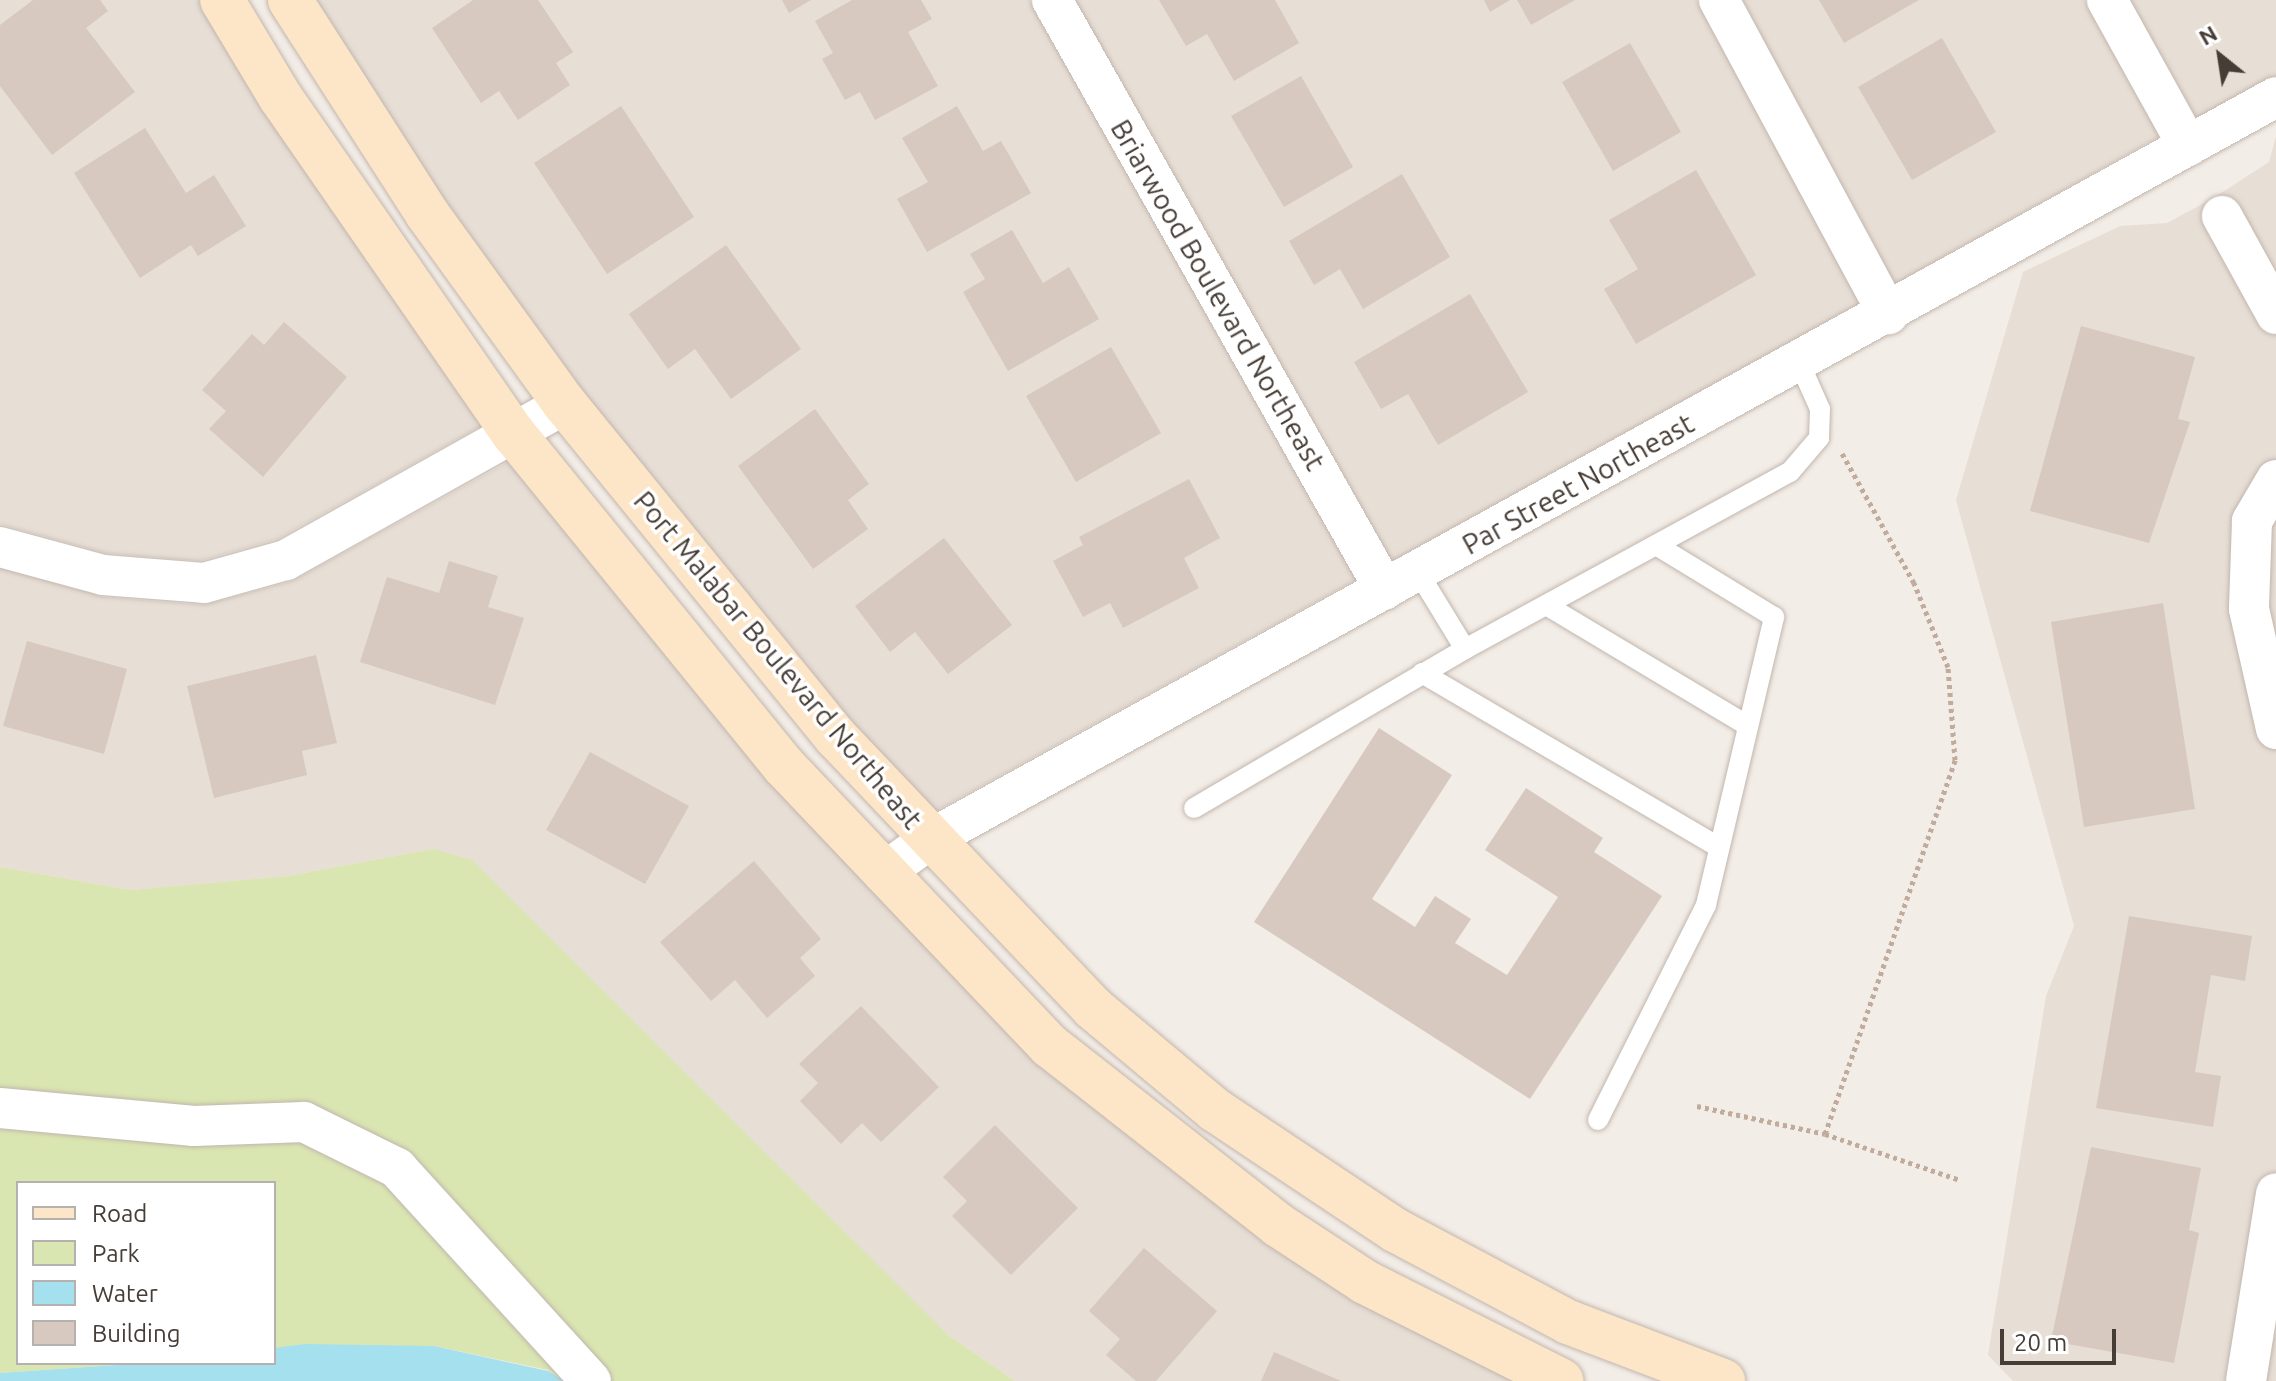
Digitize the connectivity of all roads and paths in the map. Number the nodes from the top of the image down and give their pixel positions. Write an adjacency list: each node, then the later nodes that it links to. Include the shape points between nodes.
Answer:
1 (222, 0): 14 (street, Port Malabar Boulevard Northeast, via 281,98)
2 (290, 0): 12 (street, Port Malabar Boulevard Northeast, via 428,215)
3 (1052, 0): 18 (street, Briarwood Boulevard Northeast)
4 (1719, 0): 9 (street)
5 (2107, 0): 7 (street)
6 (2276, 97): 7 (street, Par Street Northeast)
7 (2188, 146): 9 (street, Par Street Northeast)
8 (2222, 216): 10 (street)
9 (1888, 314): 11 (street, Par Street Northeast)
10 (2276, 314)
11 (1799, 362): 13 (lane); 18 (street, Par Street Northeast)
12 (565, 404): 14 (street); 25 (street, Port Malabar Boulevard Northeast, via 836,737)
13 (1820, 409): 16 (lane, via 1819,438 1790,472); 31 (path, via 1914,583 1948,667 1955,760)
14 (514, 434): 17 (street, via 286,560 204,583 103,575); 27 (street, Port Malabar Boulevard Northeast, via 784,766)
15 (2276, 480): 23 (street, via 2252,521 2249,609)
16 (1656, 545): 19 (lane); 22 (lane, via 1774,617)
17 (0, 547)
18 (1402, 581): 20 (lane); 25 (street, Par Street Northeast)
19 (1546, 605): 20 (lane); 22 (lane)
20 (1465, 649): 21 (lane)
21 (1422, 673): 24 (lane); 26 (lane)
22 (1748, 726): 26 (lane)
23 (2276, 729)
24 (1194, 808)
25 (929, 840): 27 (street, Par Street Northeast); 36 (street, Port Malabar Boulevard Northeast, via 1093,1008 1313,1182 1568,1322)
26 (1719, 847): 30 (lane, via 1706,905)
27 (883, 873): 35 (street, Port Malabar Boulevard Northeast, via 1050,1046 1170,1147 1365,1282)
28 (1697, 1106): 31 (path)
29 (0, 1108): 34 (street, via 194,1126 304,1122 397,1168)
30 (1598, 1120)
31 (1825, 1134): 32 (path)
32 (1960, 1180)
33 (2276, 1193): 37 (street)
34 (591, 1381)
35 (1562, 1381)
36 (1723, 1381)
37 (2246, 1381)

